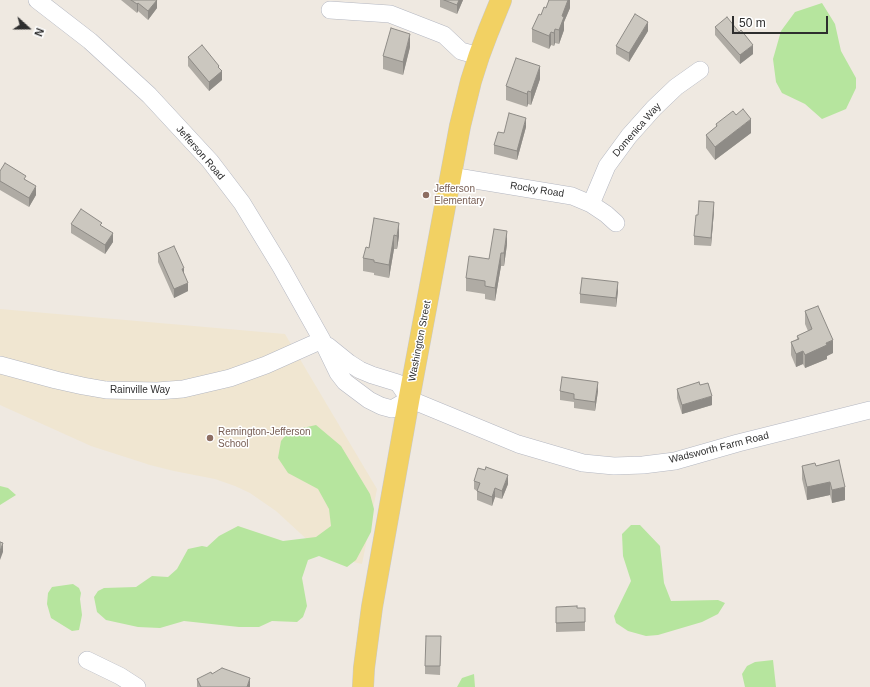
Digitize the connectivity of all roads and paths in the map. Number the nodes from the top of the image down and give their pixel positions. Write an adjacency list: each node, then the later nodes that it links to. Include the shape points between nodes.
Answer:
1 (37, 0): 9 (street, Jefferson Road, via 90,41 149,95 210,161 242,203)
2 (501, 0): 4 (main road, Washington Street)
3 (330, 10): 4 (street, via 390,14 444,35 461,51)
4 (479, 56): 6 (main road, Washington Street, via 463,114)
5 (700, 70): 7 (street, Domenica Way, via 676,87 629,136 607,166)
6 (451, 176): 7 (street, Rocky Road, via 572,196); 11 (main road, Washington Street)
7 (591, 204): 8 (street, Rocky Road)
8 (616, 223)
9 (322, 340): 10 (street, Rainville Way, via 230,378 183,389 106,390); 11 (street, Jefferson Road, via 360,370 398,383); 11 (street, Jefferson Road, via 338,374 369,400 392,409)
10 (0, 365)
11 (409, 399): 12 (street, Wadsworth Farm Road, via 518,444 583,463 614,466 676,461); 15 (main road, Washington Street, via 372,607)
12 (870, 410)
13 (87, 660): 14 (street)
14 (137, 687)
15 (363, 687)

